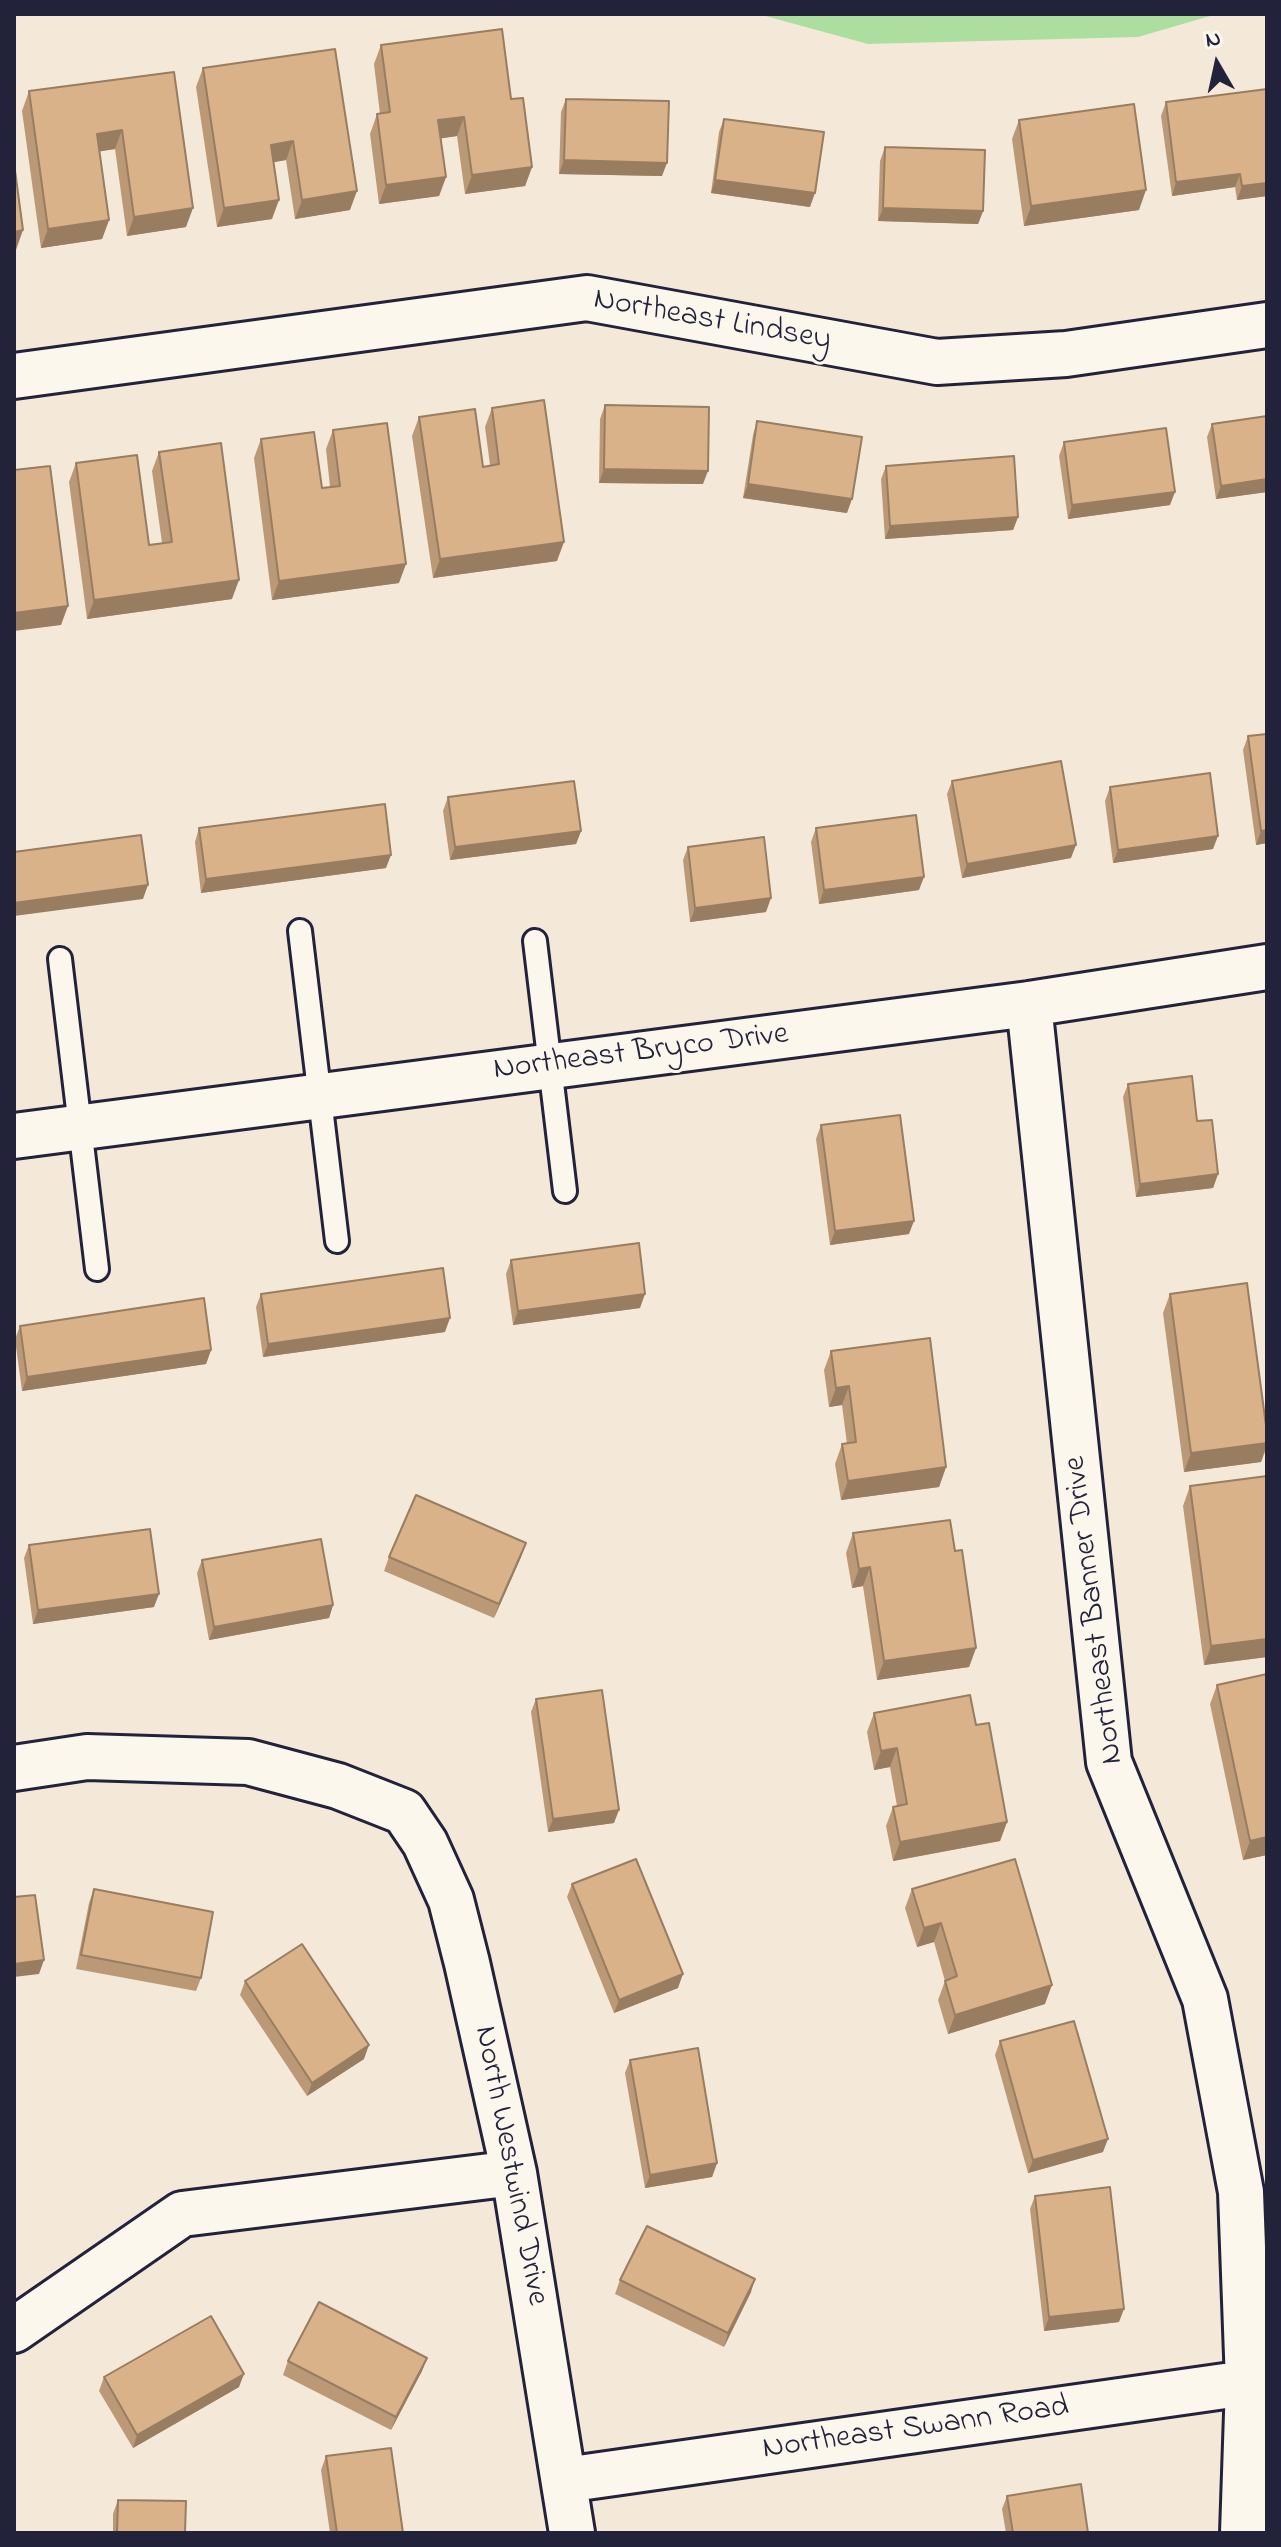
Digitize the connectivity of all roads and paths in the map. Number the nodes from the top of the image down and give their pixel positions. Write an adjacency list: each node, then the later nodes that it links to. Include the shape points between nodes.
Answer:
1 (1267, 325): 2 (street, Northeast Lindsey, via 1066,354 937,362 587,298)
2 (14, 376)
3 (300, 931): 9 (lane)
4 (535, 941): 8 (lane)
5 (60, 959): 10 (lane)
6 (1267, 967): 7 (street, Northeast Bryco Drive)
7 (1029, 1004): 8 (street, Northeast Bryco Drive); 18 (street, Northeast Banner Drive, via 1109,1762 1205,1999 1241,2192)
8 (550, 1066): 9 (street, Northeast Bryco Drive); 12 (lane)
9 (320, 1096): 10 (street, Northeast Bryco Drive); 13 (lane)
10 (80, 1128): 11 (street, Northeast Bryco Drive); 14 (lane)
11 (14, 1136)
12 (565, 1191)
13 (337, 1241)
14 (97, 1269)
15 (14, 1768): 16 (street, North Westwind Drive, via 87,1757 248,1762 338,1786 404,1812 451,1900)
16 (514, 2173): 17 (street, via 182,2214); 19 (street, North Westwind Drive)
17 (14, 2330)
18 (1258, 2382): 19 (street, Northeast Swann Road); 21 (street, Northeast Banner Drive)
19 (565, 2480): 20 (street, North Westwind Drive)
20 (572, 2533)
21 (1243, 2533)

